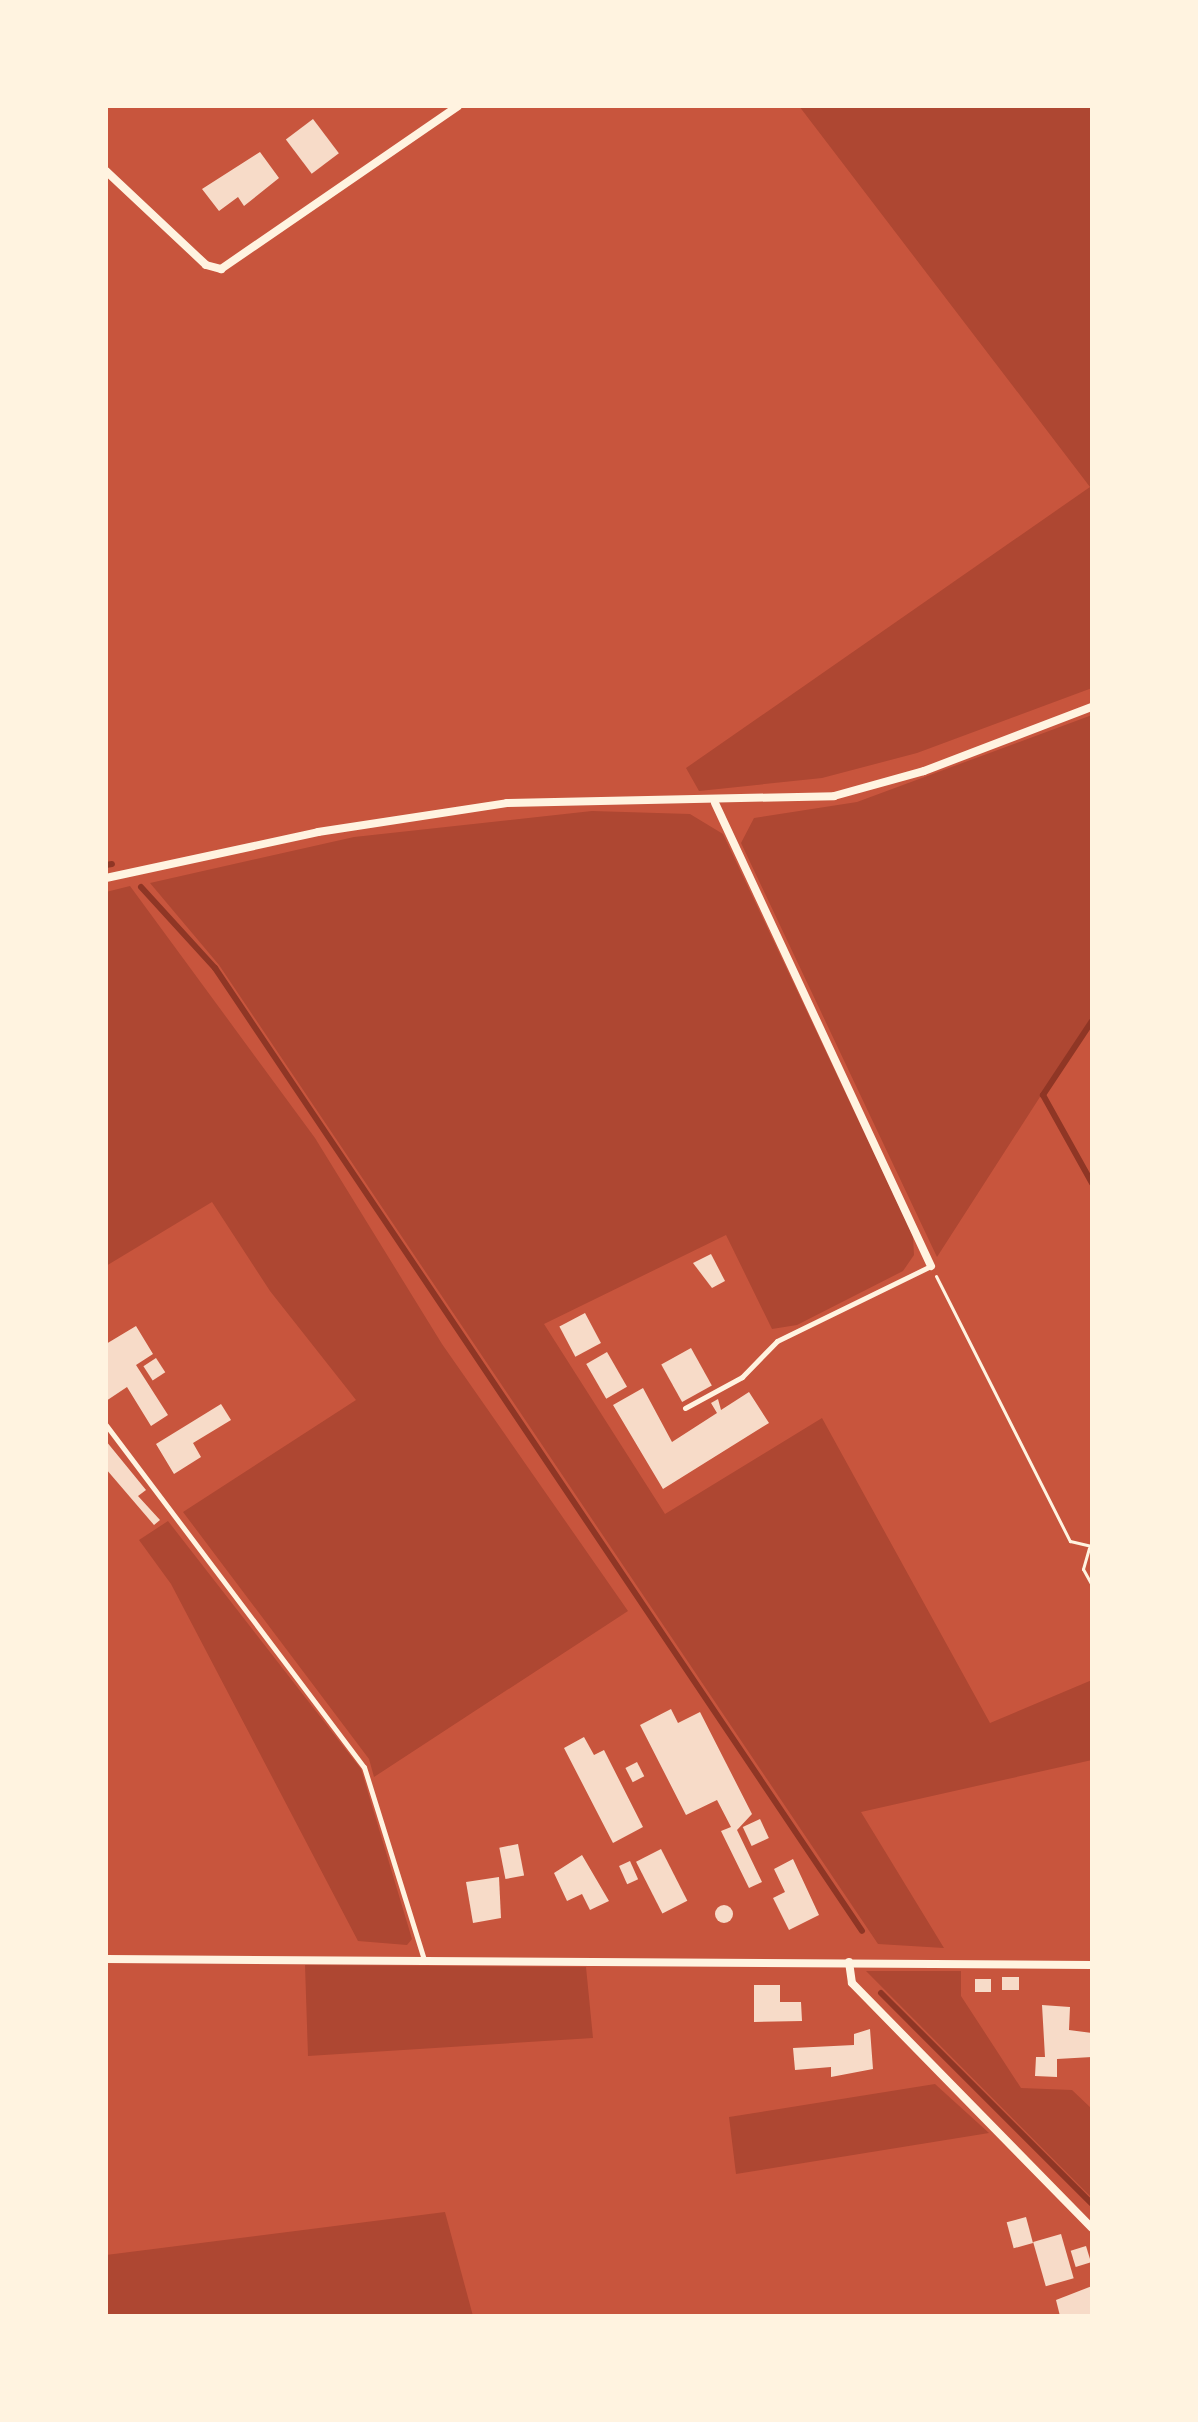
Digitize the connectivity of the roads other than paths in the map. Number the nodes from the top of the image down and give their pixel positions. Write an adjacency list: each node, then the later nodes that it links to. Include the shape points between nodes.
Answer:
1 (458, 106): 2 (street, via 221,269 206,265)
2 (106, 171)
3 (1092, 707): 4 (street, via 924,771 834,796)
4 (715, 803): 5 (street, via 507,803 318,832); 6 (street)
5 (106, 878)
6 (931, 1266): 7 (lane, via 777,1341 742,1377)
7 (685, 1408)
8 (106, 1425): 10 (lane, via 364,1767)
9 (106, 1959): 10 (street)
10 (424, 1961): 11 (street)
11 (849, 1962): 12 (street); 13 (street, via 852,1983)
12 (1092, 1965)
13 (1092, 2228)

